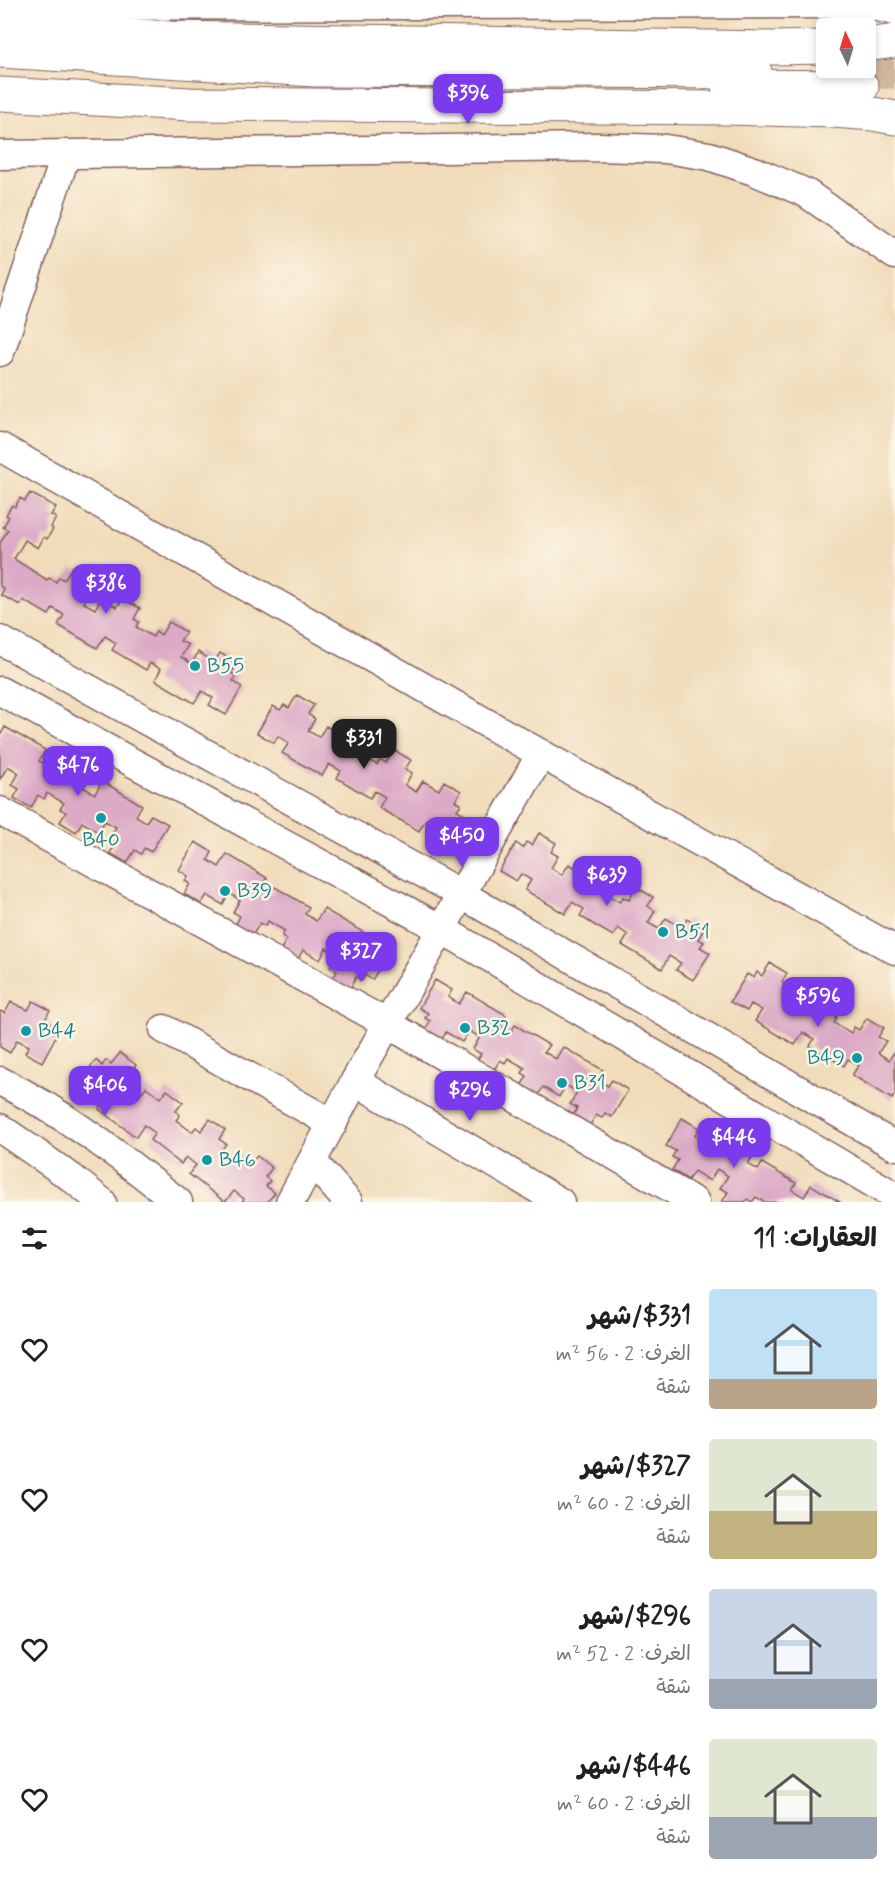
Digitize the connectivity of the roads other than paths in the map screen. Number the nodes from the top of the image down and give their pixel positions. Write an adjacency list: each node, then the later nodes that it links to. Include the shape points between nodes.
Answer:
1 (324, 3): 2 (street); 3 (street, via 864,4)
2 (0, 6)
3 (895, 11)
4 (0, 28): 6 (highway, via 286,41)
5 (895, 41): 8 (highway)
6 (816, 47)
7 (0, 51): 9 (highway, via 315,70)
8 (876, 57)
9 (816, 68)
10 (816, 70): 11 (highway, via 470,85 242,88)
11 (0, 78)
12 (0, 94): 13 (highway, via 190,104 726,108 833,111)
13 (895, 118)
14 (66, 154): 15 (street); 16 (street, via 666,149 709,156 807,193); 17 (street)
15 (0, 155)
16 (895, 255)
17 (0, 352)
18 (0, 447): 21 (street)
19 (0, 640): 23 (street)
20 (0, 691): 24 (street)
21 (541, 754): 23 (street); 25 (street)
22 (0, 811): 26 (street)
23 (461, 894): 24 (street); 32 (street)
24 (443, 930): 26 (street); 34 (street)
25 (895, 950)
26 (388, 1024): 29 (street); 40 (street)
27 (164, 1029): 30 (street)
28 (0, 1081): 36 (street, via 37,1099 103,1143)
29 (355, 1081): 30 (street); 39 (street)
30 (333, 1124): 33 (street)
31 (0, 1128): 35 (street)
32 (895, 1146)
33 (313, 1162): 37 (street); 38 (street)
34 (895, 1196)
35 (102, 1202)
36 (178, 1202)
37 (290, 1202)
38 (348, 1202)
39 (560, 1202)
40 (695, 1202)

